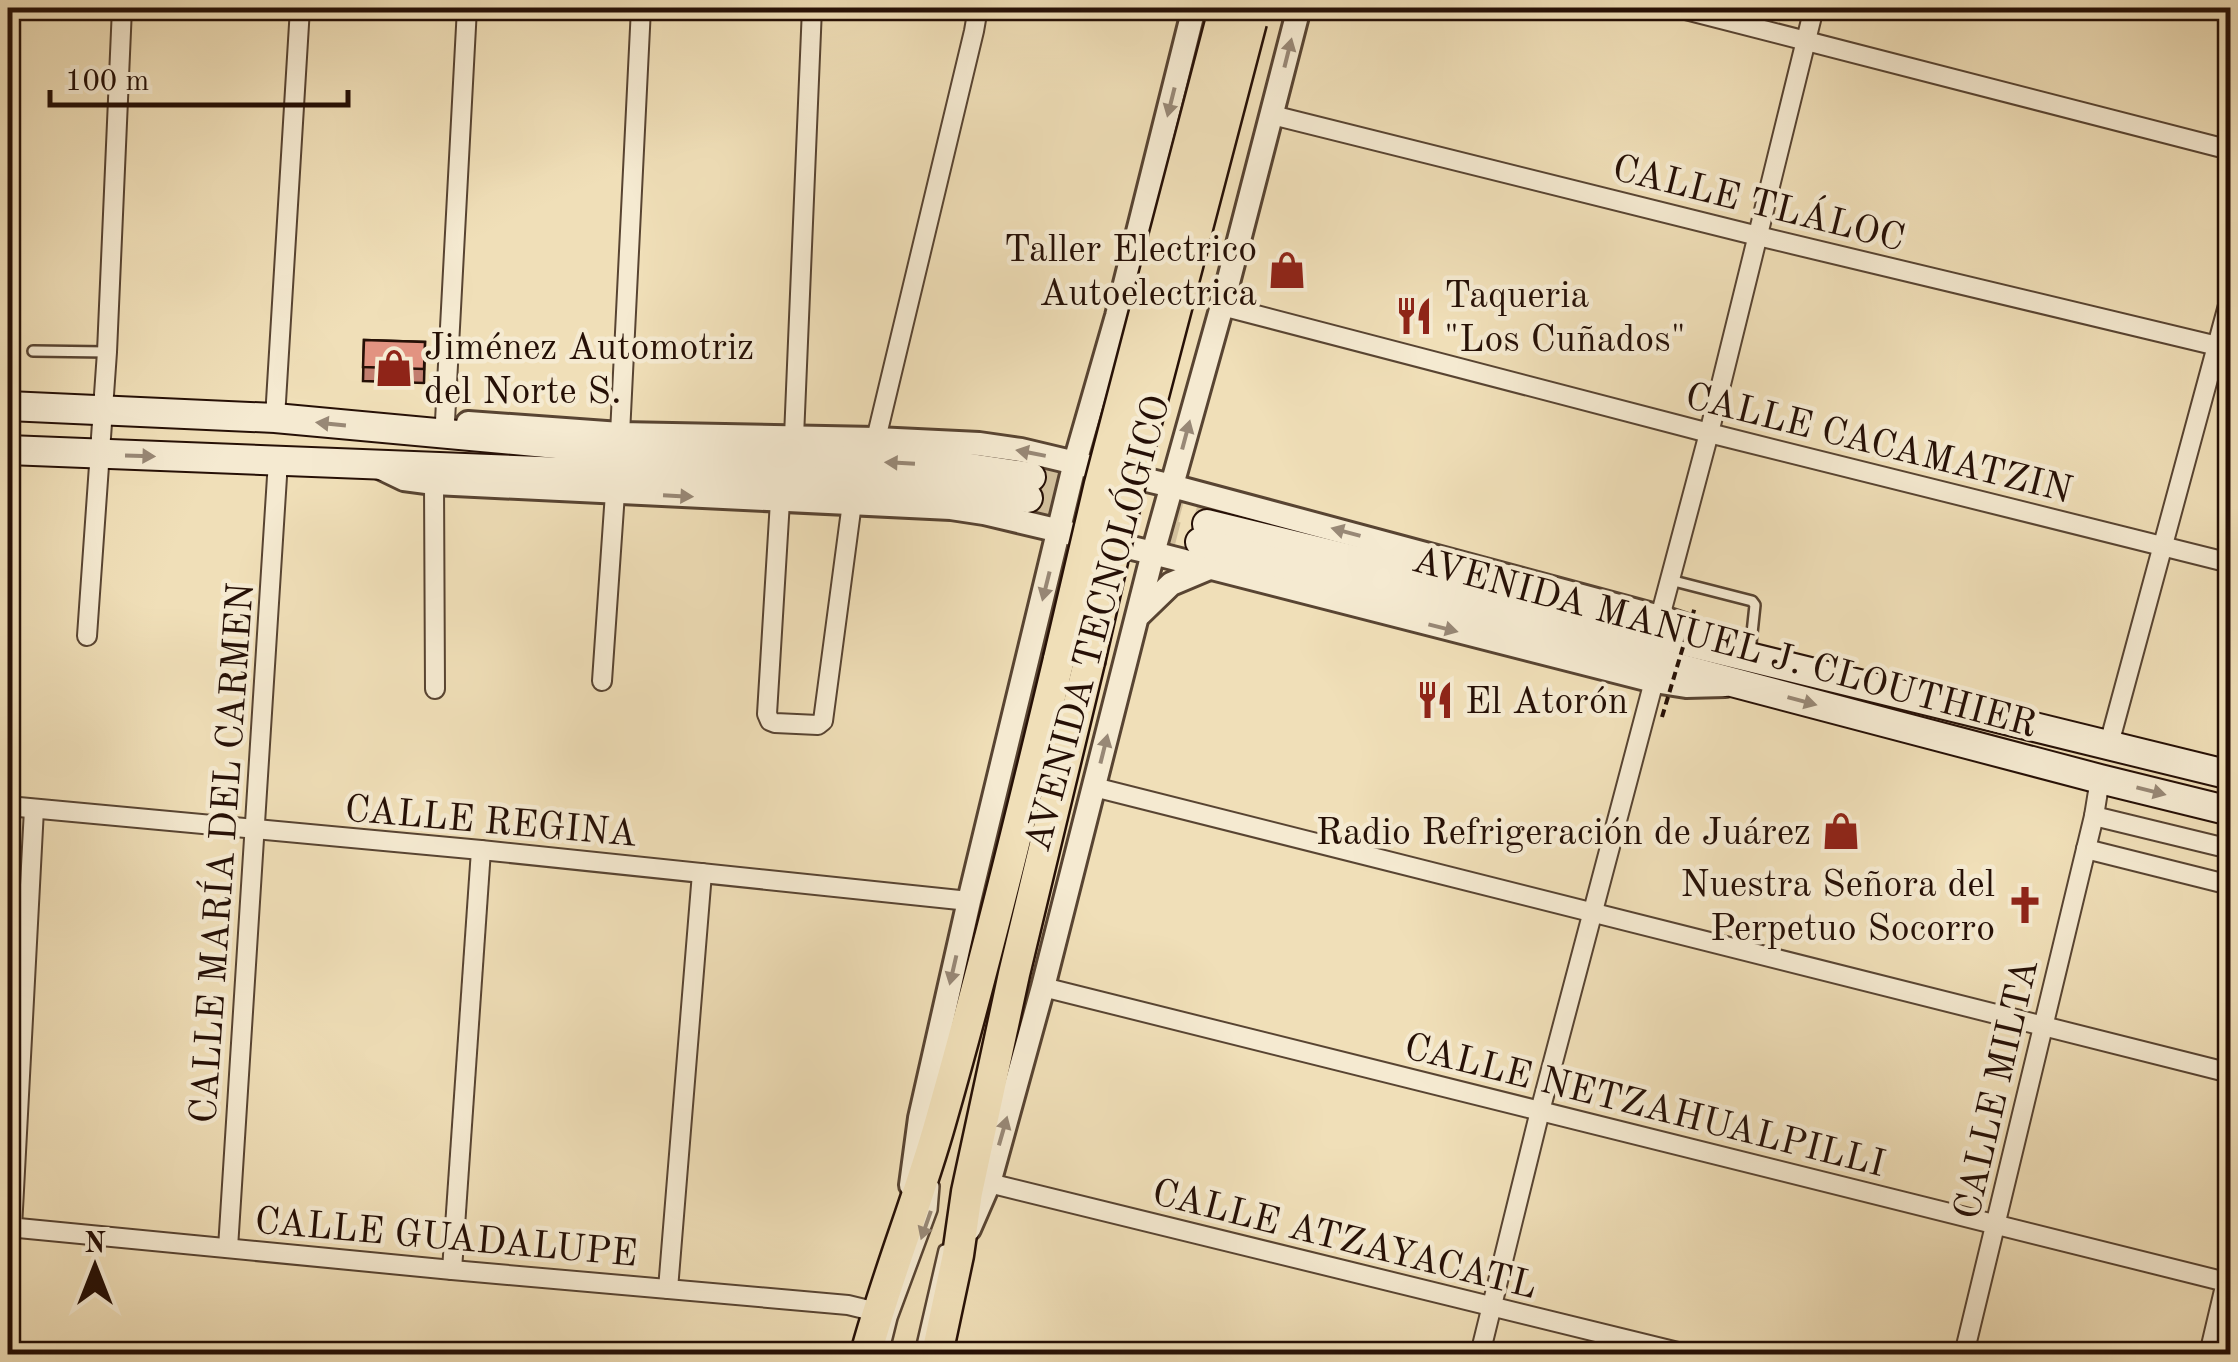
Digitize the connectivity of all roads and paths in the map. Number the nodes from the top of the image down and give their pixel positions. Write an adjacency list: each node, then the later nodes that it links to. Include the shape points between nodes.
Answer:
1 (122, 8): 19 (street)
2 (300, 8): 22 (street)
3 (467, 8): 23 (street)
4 (641, 8): 26 (street)
5 (812, 8): 27 (street)
6 (978, 8): 28 (street)
7 (1299, 8): 12 (street, AVENIDA TECNOLÓGICO, one-way to 7)
8 (1678, 8): 11 (street)
9 (1814, 8): 11 (street)
10 (1229, 12): 32 (street, AVENIDA TECNOLÓGICO, one-way to 32, via 1117,316); 75 (main road, AVENIDA TECNOLÓGICO, bridge, via 1100,484); 76 (main road, AVENIDA TECNOLÓGICO, bridge, via 1128,491 1014,974)
11 (1806, 41): 13 (street); 14 (street)
12 (1272, 115): 14 (street, CALLE TLÁLOC); 16 (street, AVENIDA TECNOLÓGICO)
13 (2230, 150)
14 (1758, 236): 17 (street, CALLE TLÁLOC); 25 (street)
15 (2230, 298): 17 (street)
16 (1222, 306): 25 (street, CALLE CACAMATZIN); 35 (street, AVENIDA TECNOLÓGICO, one-way to 16)
17 (2224, 347): 41 (street)
18 (33, 351): 19 (lane)
19 (108, 352): 21 (street)
20 (8, 406): 21 (main road)
21 (104, 411): 22 (main road); 30 (street)
22 (275, 418): 24 (main road, one-way to 22)
23 (444, 421): 24 (street); 26 (street)
24 (374, 428): 33 (main road, one-way to 24, via 1030,488 957,466 610,449)
25 (1709, 433): 41 (street, CALLE CACAMATZIN); 44 (street)
26 (620, 434): 27 (street)
27 (794, 437): 28 (street)
28 (876, 439): 32 (street, one-way to 28, via 979,444)
29 (8, 450): 30 (main road)
30 (101, 455): 31 (main road, one-way to 31); 48 (street)
31 (278, 461): 33 (main road); 63 (street, CALLE MARÍA DEL CARMEN)
32 (1075, 462): 35 (street); 39 (street, AVENIDA TECNOLÓGICO)
33 (374, 465): 34 (street)
34 (434, 483): 36 (street); 53 (street)
35 (1172, 486): 42 (street, AVENIDA TECNOLÓGICO); 47 (street, one-way to 35)
36 (615, 493): 37 (street, one-way to 37); 50 (street)
37 (780, 501): 38 (street); 38 (street, via 768,718 776,723 818,724 823,717)
38 (852, 503): 39 (street, via 951,508)
39 (1059, 531): 42 (street); 69 (street, AVENIDA TECNOLÓGICO, one-way to 69)
40 (1206, 544): 42 (street); 46 (street); 49 (main road, AVENIDA MANUEL J. CLOUTHIER); 51 (street, one-way to 51); 52 (main road, AVENIDA MANUEL J. CLOUTHIER)
41 (2163, 546): 43 (street, CALLE CACAMATZIN); 55 (street)
42 (1152, 552): 46 (street, AVENIDA TECNOLÓGICO)
43 (2230, 564)
44 (1670, 580): 47 (street); 49 (lane, via 1754,602)
45 (1695, 607): 54 (path, bridge)
46 (1138, 616): 58 (street, AVENIDA TECNOLÓGICO, one-way to 46)
47 (1660, 617): 49 (street)
48 (87, 636)
49 (1745, 654): 55 (main road, AVENIDA MANUEL J. CLOUTHIER)
50 (602, 681)
51 (1654, 682): 52 (street); 70 (street)
52 (1737, 684): 57 (main road, AVENIDA MANUEL J. CLOUTHIER, one-way to 57)
53 (435, 689)
54 (1662, 717)
55 (2109, 744): 56 (main road, AVENIDA MANUEL J. CLOUTHIER)
56 (2230, 775)
57 (2100, 779): 61 (main road, AVENIDA MANUEL J. CLOUTHIER, one-way to 61); 62 (street, CALLE MILTA)
58 (1094, 788): 70 (street); 71 (street, AVENIDA TECNOLÓGICO)
59 (8, 806): 60 (street, CALLE REGINA)
60 (34, 809): 63 (street, CALLE REGINA); 79 (street)
61 (2230, 811)
62 (2094, 816): 64 (street, CALLE MILTA); 65 (street)
63 (256, 831): 66 (street, CALLE REGINA); 80 (street, CALLE MARÍA DEL CARMEN)
64 (2086, 849): 68 (street); 72 (street, CALLE MILTA)
65 (2230, 849)
66 (480, 850): 67 (street, CALLE REGINA); 81 (street)
67 (702, 873): 69 (street, CALLE REGINA); 83 (street)
68 (2230, 885)
69 (969, 900): 77 (street, AVENIDA TECNOLÓGICO, one-way to 77, via 920,1118)
70 (1592, 914): 72 (street); 74 (street)
71 (1043, 986): 74 (street, CALLE NETZAHUALPILLI); 76 (street, AVENIDA TECNOLÓGICO, one-way to 71)
72 (2043, 1025): 73 (street); 78 (street, CALLE MILTA)
73 (2230, 1073)
74 (1540, 1112): 78 (street, CALLE NETZAHUALPILLI); 84 (street)
75 (939, 1129): 77 (main road, AVENIDA TECNOLÓGICO); 87 (lane, one-way to 87, via 932,1210)
76 (978, 1188): 84 (street, CALLE ATZAYACATL); 88 (lane, via 948,1232); 89 (main road, AVENIDA TECNOLÓGICO)
77 (907, 1224): 85 (main road, AVENIDA TECNOLÓGICO)
78 (1996, 1224): 82 (street, CALLE NETZAHUALPILLI); 92 (street, CALLE MILTA)
79 (10, 1228): 80 (street, CALLE GUADALUPE)
80 (228, 1248): 81 (street, CALLE GUADALUPE)
81 (452, 1270): 83 (street, CALLE GUADALUPE)
82 (2229, 1276): 93 (street)
83 (668, 1289): 85 (street, CALLE GUADALUPE)
84 (1492, 1308): 90 (street); 91 (street, CALLE ATZAYACATL)
85 (878, 1312): 86 (main road, AVENIDA TECNOLÓGICO)
86 (866, 1354)
87 (883, 1354)
88 (920, 1354)
89 (937, 1354)
90 (1480, 1354)
91 (1686, 1354)
92 (1964, 1354)
93 (2209, 1354)

